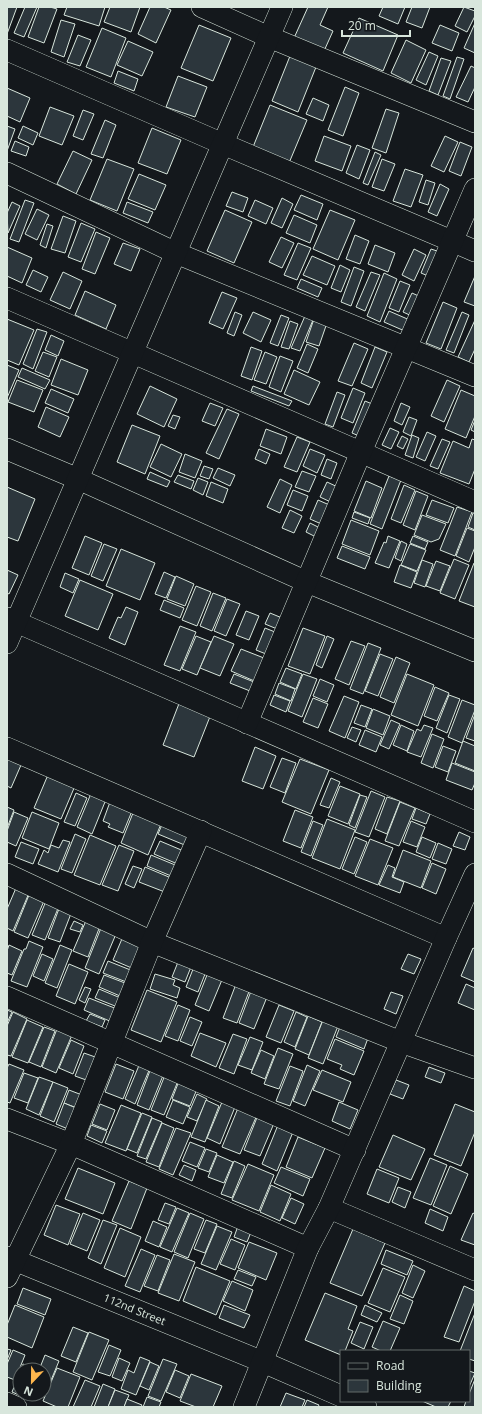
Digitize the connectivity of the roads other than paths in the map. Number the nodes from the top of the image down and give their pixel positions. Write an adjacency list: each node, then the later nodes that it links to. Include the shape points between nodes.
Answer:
1 (202, 7): 3 (street)
2 (282, 7): 3 (street)
3 (269, 37): 5 (street); 6 (street)
4 (7, 50): 6 (street)
5 (475, 122)
6 (223, 144): 9 (street); 11 (street)
7 (7, 173): 11 (street)
8 (475, 189): 9 (street)
9 (452, 241): 10 (street); 13 (street)
10 (475, 251)
11 (176, 253): 13 (street); 14 (street)
12 (7, 298): 14 (street)
13 (406, 348): 15 (street); 17 (street)
14 (133, 353): 17 (street); 18 (street)
15 (475, 376)
16 (7, 449): 18 (street)
17 (361, 452): 19 (street); 20 (street)
18 (78, 479): 20 (street); 21 (street)
19 (475, 502)
20 (307, 582): 23 (street); 24 (street)
21 (12, 620): 22 (street); 24 (street)
22 (7, 643)
23 (475, 651)
24 (247, 723): 26 (street)
25 (7, 748): 27 (street)
26 (475, 822)
27 (200, 832): 30 (street); 31 (street)
28 (7, 874): 31 (street)
29 (475, 874): 30 (street)
30 (446, 938): 34 (street)
31 (152, 942): 33 (street); 34 (street)
32 (7, 997): 33 (street)
33 (112, 1042): 37 (street); 38 (street)
34 (401, 1042): 35 (street); 38 (street)
35 (475, 1068)
36 (7, 1119): 37 (street)
37 (71, 1144): 40 (street); 41 (street)
38 (355, 1150): 39 (street)
39 (329, 1208): 40 (street); 42 (street)
40 (308, 1248): 43 (street)
41 (9, 1265): 43 (street, 112nd Street)
42 (475, 1270)
43 (263, 1362): 44 (street, 112nd Street); 48 (street)
44 (340, 1396)
45 (354, 1402): 49 (street)
46 (7, 1403): 47 (street)
47 (16, 1407)
48 (244, 1407)
49 (366, 1407)

